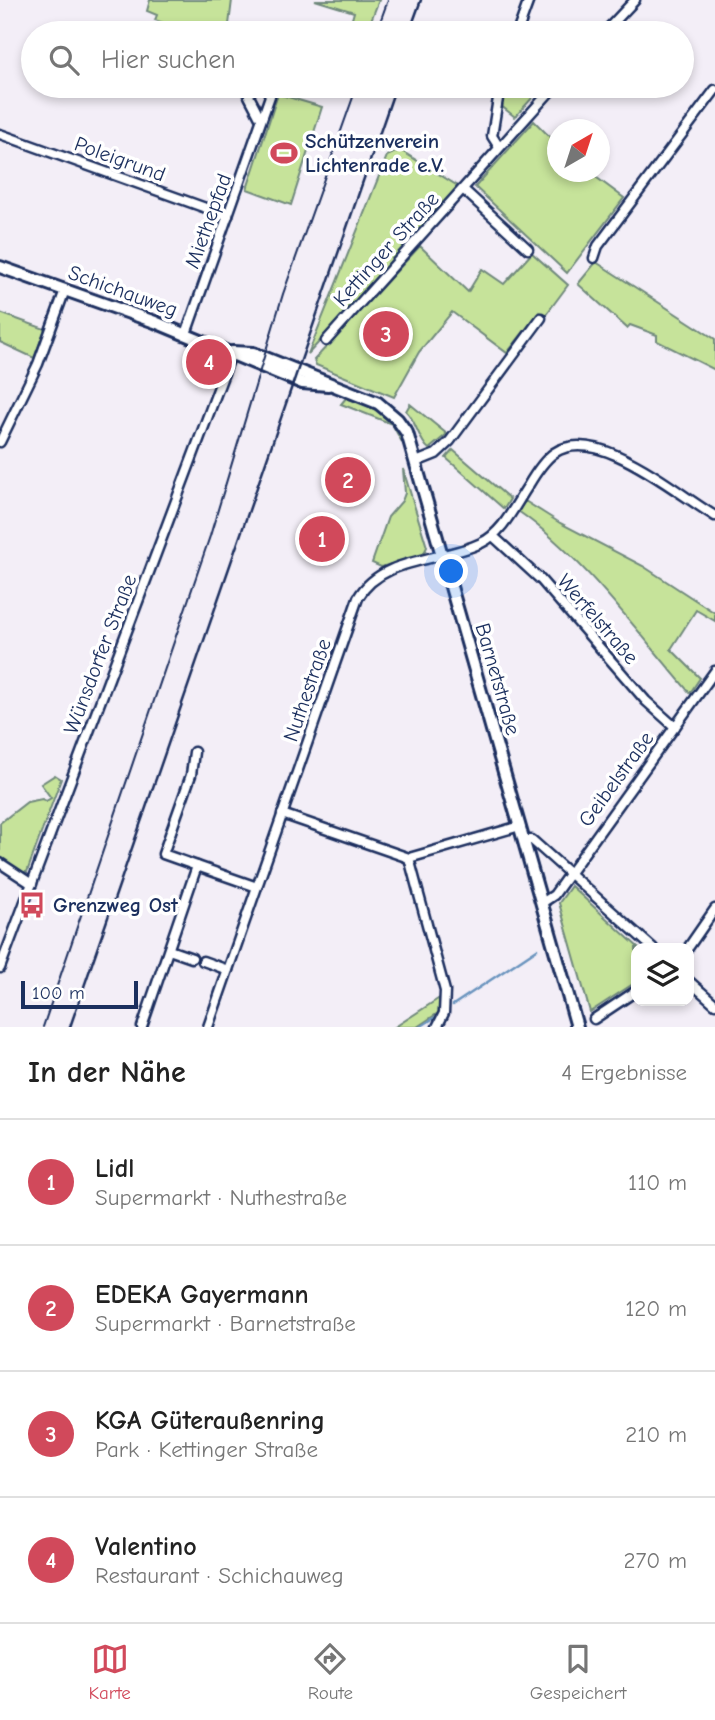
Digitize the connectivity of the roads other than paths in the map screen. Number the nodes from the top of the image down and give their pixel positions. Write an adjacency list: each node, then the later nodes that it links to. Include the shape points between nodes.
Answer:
1 (529, 0): 3 (street)
2 (635, 0): 4 (street)
3 (521, 21)
4 (615, 21)
5 (715, 90): 16 (street, via 597,246)
6 (250, 98): 10 (street)
7 (269, 98): 10 (street, Miethepfad)
8 (498, 98): 12 (street, via 492,136)
9 (544, 98): 12 (street, Kettinger Straße)
10 (261, 119): 14 (street, Miethepfad)
11 (0, 134): 14 (street, Poleigrund)
12 (499, 147): 13 (street, Kettinger Straße)
13 (464, 190): 15 (street); 21 (street, Kettinger Straße)
14 (228, 216): 20 (street, Miethepfad)
15 (528, 249)
16 (594, 258)
17 (0, 267): 18 (street, Schichauweg)
18 (65, 290): 20 (street, Schichauweg); 23 (street, via 38,364)
19 (541, 318): 24 (street, via 450,442)
20 (186, 334): 22 (street, Schichauweg)
21 (326, 341)
22 (232, 352): 24 (street, Barnetstraße, via 302,383 328,385 378,403 407,433); 40 (street, Wünsdorfer Straße)
23 (0, 442)
24 (416, 462): 27 (street, Barnetstraße)
25 (715, 516): 26 (street, via 617,455 579,445 547,459)
26 (493, 536): 27 (street, Nuthestraße); 31 (street, Werfelstraße, via 541,580 646,701)
27 (443, 555): 33 (street, Nuthestraße, via 376,577 360,593); 34 (street, Barnetstraße)
28 (715, 671): 29 (street, Geibelstraße)
29 (706, 684): 30 (street); 31 (street, Geibelstraße)
30 (715, 692)
31 (675, 727): 39 (street, Geibelstraße)
32 (194, 752): 38 (street, via 191,775 163,854)
33 (282, 814): 36 (street); 41 (street, Nuthestraße)
34 (520, 826): 35 (street, Barnetstraße); 36 (street)
35 (524, 840): 39 (street, via 533,840); 42 (street, Barnetstraße)
36 (409, 858): 57 (street, via 446,991)
37 (0, 863): 40 (street)
38 (197, 866): 41 (street); 46 (street)
39 (569, 873): 42 (street, Geibelstraße, via 554,895); 44 (street)
40 (32, 884): 49 (street, Wünsdorfer Straße)
41 (257, 887): 50 (street, Nuthestraße)
42 (542, 903): 58 (street, Barnetstraße)
43 (715, 909): 45 (street)
44 (647, 943)
45 (691, 943)
46 (169, 950): 47 (street); 56 (street)
47 (192, 958)
48 (203, 961): 50 (street)
49 (0, 968)
50 (228, 970): 55 (street, Nuthestraße)
51 (694, 985): 53 (street)
52 (631, 994): 54 (street)
53 (715, 1004)
54 (594, 1018)
55 (212, 1026)
56 (142, 1027)
57 (437, 1027)
58 (577, 1027)

